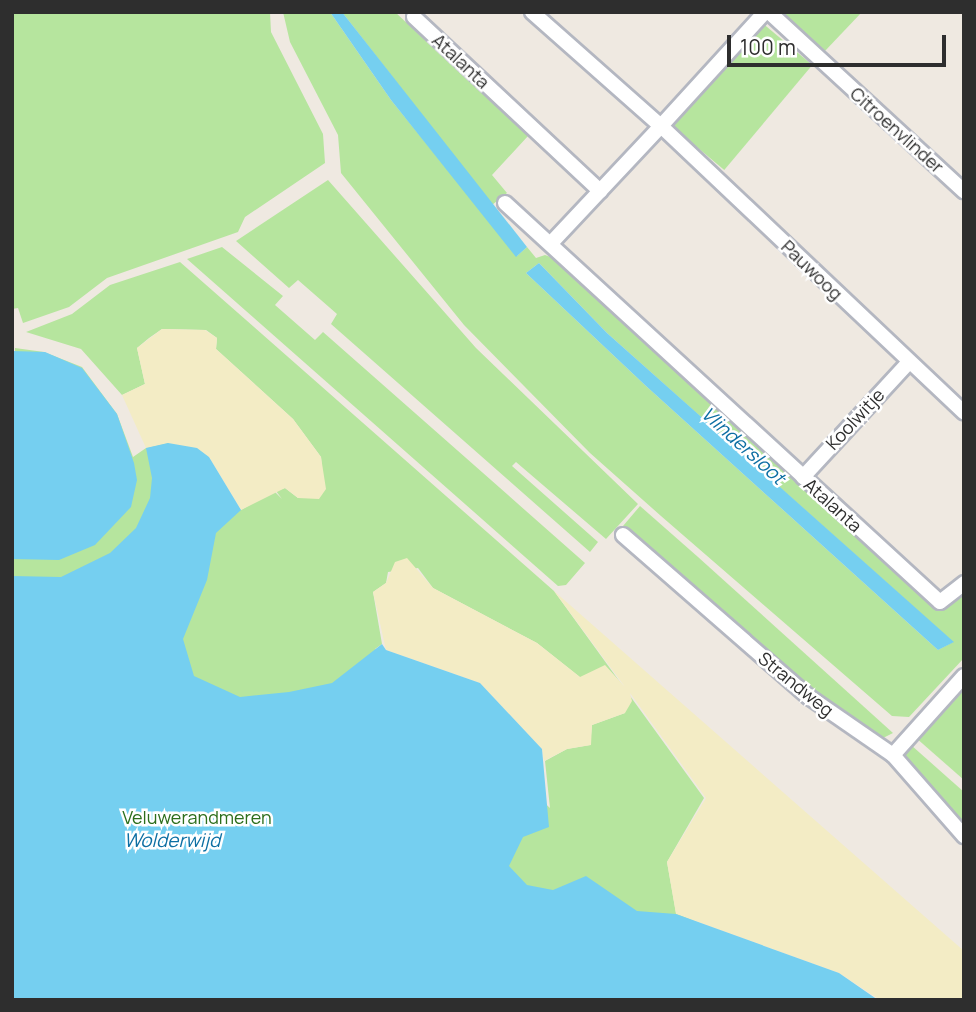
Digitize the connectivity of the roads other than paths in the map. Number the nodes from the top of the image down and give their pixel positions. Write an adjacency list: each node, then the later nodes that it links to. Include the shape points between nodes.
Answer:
1 (532, 12): 4 (street)
2 (766, 12): 4 (street); 6 (street, Citroenvlinder)
3 (414, 17): 5 (street, Atalanta)
4 (661, 126): 5 (street); 9 (street, Pauwoog)
5 (600, 191): 8 (street)
6 (964, 191)
7 (505, 203): 8 (street, Atalanta)
8 (551, 243): 11 (street, Atalanta)
9 (909, 362): 10 (street, Pauwoog); 11 (street, Koolwitje)
10 (964, 413)
11 (803, 477): 13 (street, Atalanta, via 940,601 949,599)
12 (623, 535): 15 (street, Strandweg, via 808,697)
13 (964, 583)
14 (964, 676): 15 (street)
15 (893, 754): 16 (street, Strandweg)
16 (964, 836)

